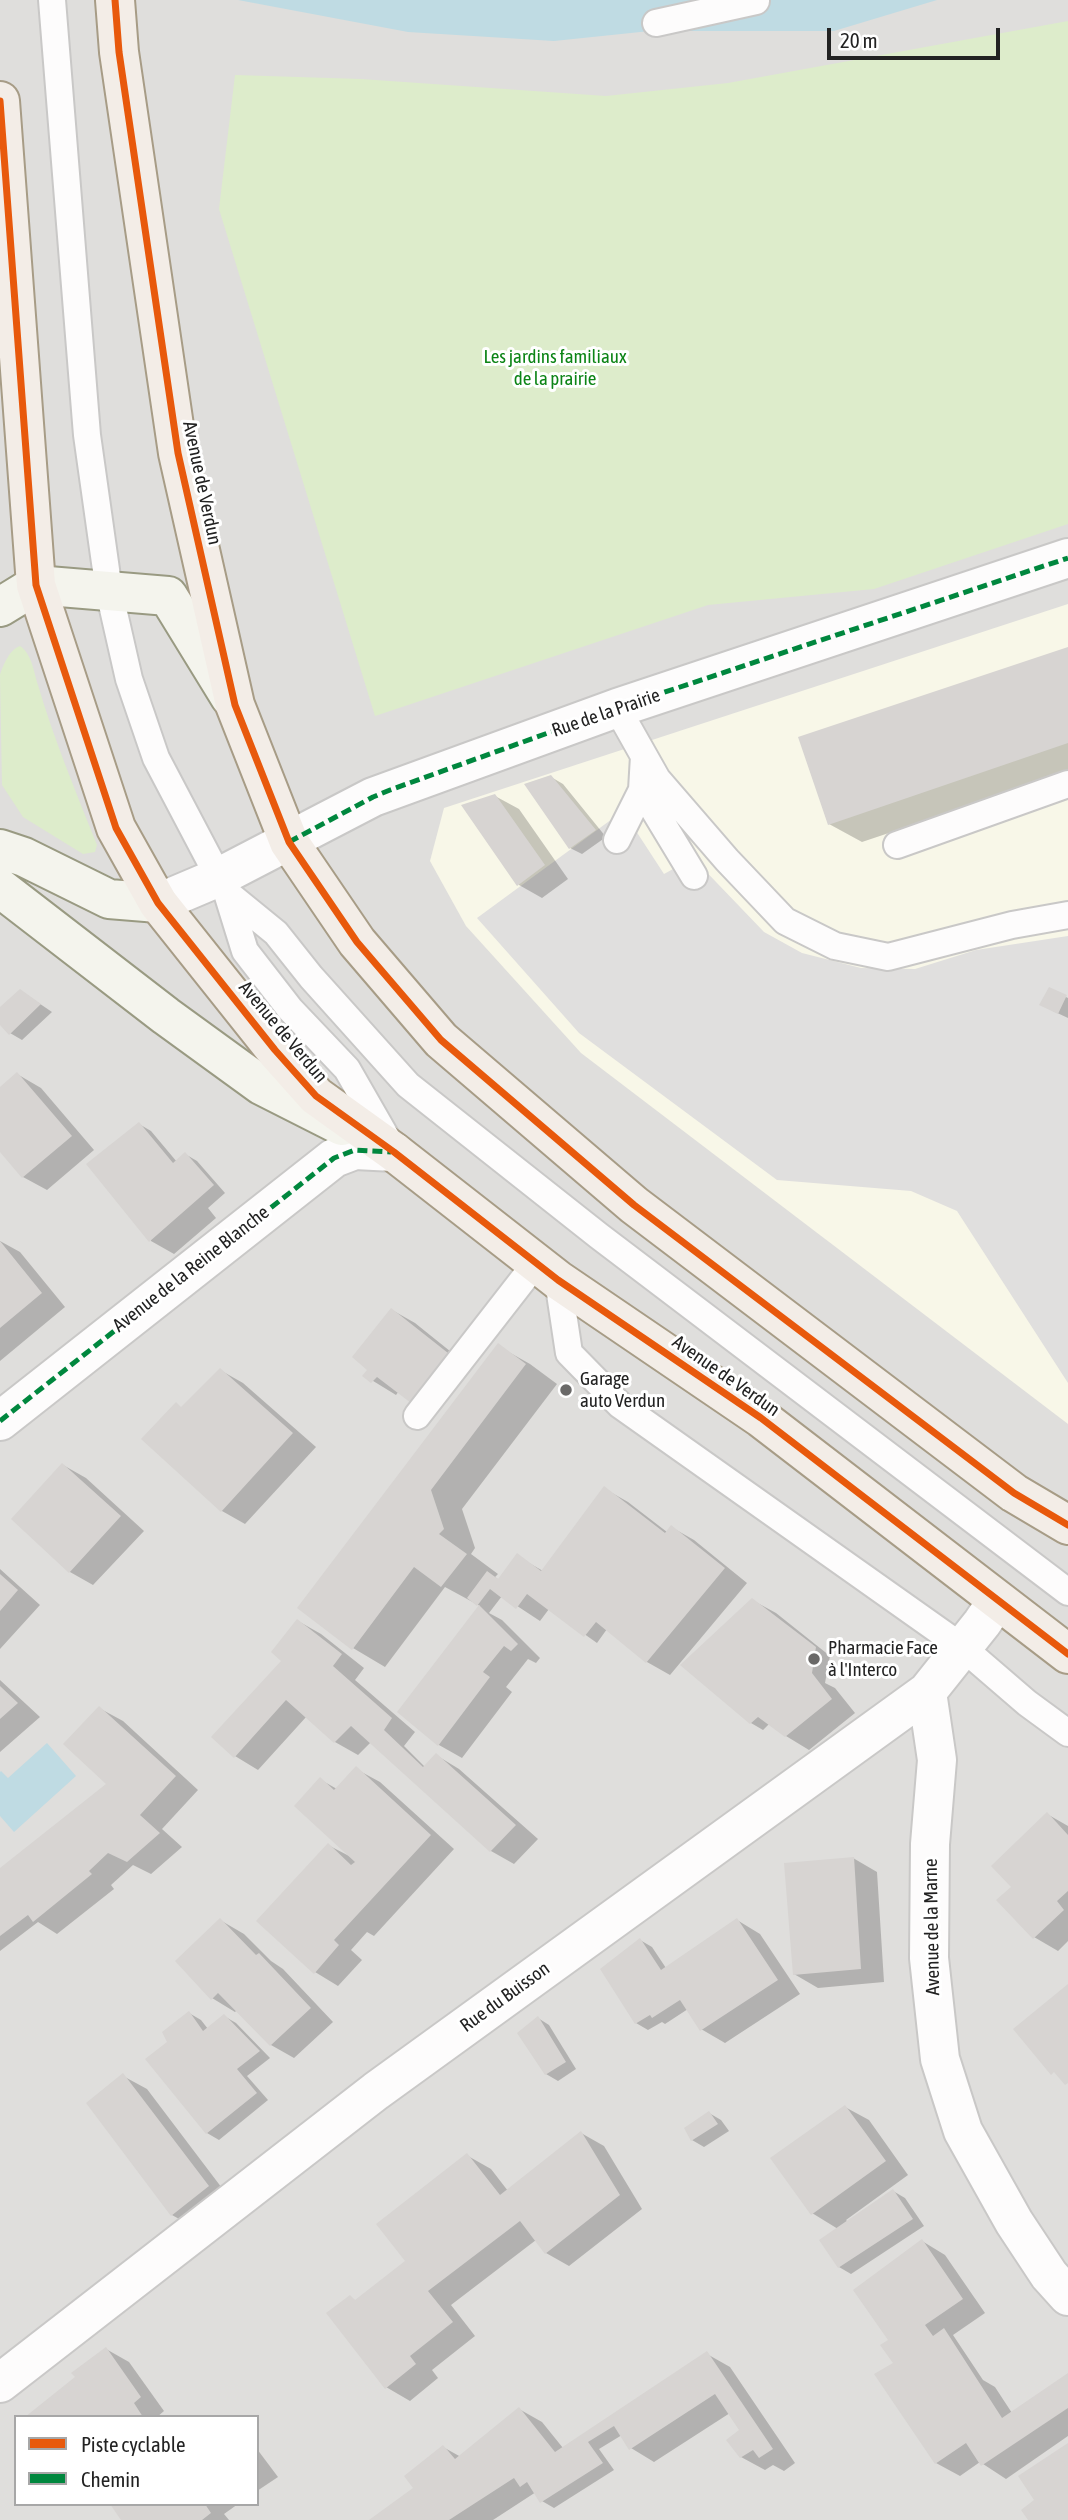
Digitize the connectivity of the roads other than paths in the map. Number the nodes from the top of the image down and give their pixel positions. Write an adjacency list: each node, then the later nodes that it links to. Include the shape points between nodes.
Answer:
1 (52, 0): 9 (lane, Avenue de Verdun, via 87,435)
2 (115, 0): 11 (main road, Avenue de Verdun, via 178,453)
3 (755, 1): 4 (lane)
4 (656, 23)
5 (0, 101): 6 (main road, Avenue de Verdun)
6 (3, 193): 8 (main road, Avenue de Verdun)
7 (1068, 558): 12 (street, Rue de la Prairie)
8 (36, 585): 9 (street); 10 (street); 24 (main road, Avenue de Verdun, via 116,828)
9 (110, 591): 11 (street, via 168,596); 22 (lane, Avenue de Verdun, via 129,679 156,758)
10 (0, 607)
11 (235, 705): 18 (main road, Avenue de Verdun)
12 (617, 708): 13 (lane); 18 (street, Rue de la Prairie, via 373,797)
13 (644, 756): 15 (lane); 25 (lane, via 657,779 785,922 835,946 888,957)
14 (1068, 784): 19 (lane)
15 (642, 790): 17 (lane); 21 (lane)
16 (0, 825): 20 (street)
17 (617, 840)
18 (289, 842): 22 (street, Rue de la Prairie); 30 (main road, Avenue de Verdun, via 357,942 441,1040 634,1205 1014,1493)
19 (897, 845)
20 (12, 853): 24 (street, via 109,899)
21 (694, 876)
22 (222, 885): 24 (street, Rue de la Prairie); 26 (lane, Avenue de Verdun, via 246,951 290,1009 347,1069); 31 (lane, Avenue de Verdun, via 276,933 408,1085)
23 (0, 888): 26 (street, via 261,1085)
24 (158, 903): 26 (main road, Avenue de Verdun, via 316,1096)
25 (1068, 915)
26 (394, 1152): 27 (main road, Avenue de Verdun); 29 (street, Avenue de la Reine Blanche, via 355,1150 334,1158)
27 (547, 1272): 28 (lane); 32 (main road, Avenue de Verdun, via 761,1418); 33 (lane, via 569,1353 620,1405)
28 (417, 1416)
29 (0, 1420)
30 (1068, 1525)
31 (1068, 1592)
32 (997, 1601): 33 (street, Rue du Buisson); 34 (main road, Avenue de Verdun)
33 (962, 1647): 35 (street, Rue du Buisson); 36 (lane)
34 (1068, 1654)
35 (927, 1692): 37 (street, Avenue de la Marne, via 937,1760 930,1844 929,1958 940,2059 963,2131 1014,2222); 38 (street, Rue du Buisson, via 376,2091)
36 (1068, 1733)
37 (1068, 2296)
38 (0, 2383)

